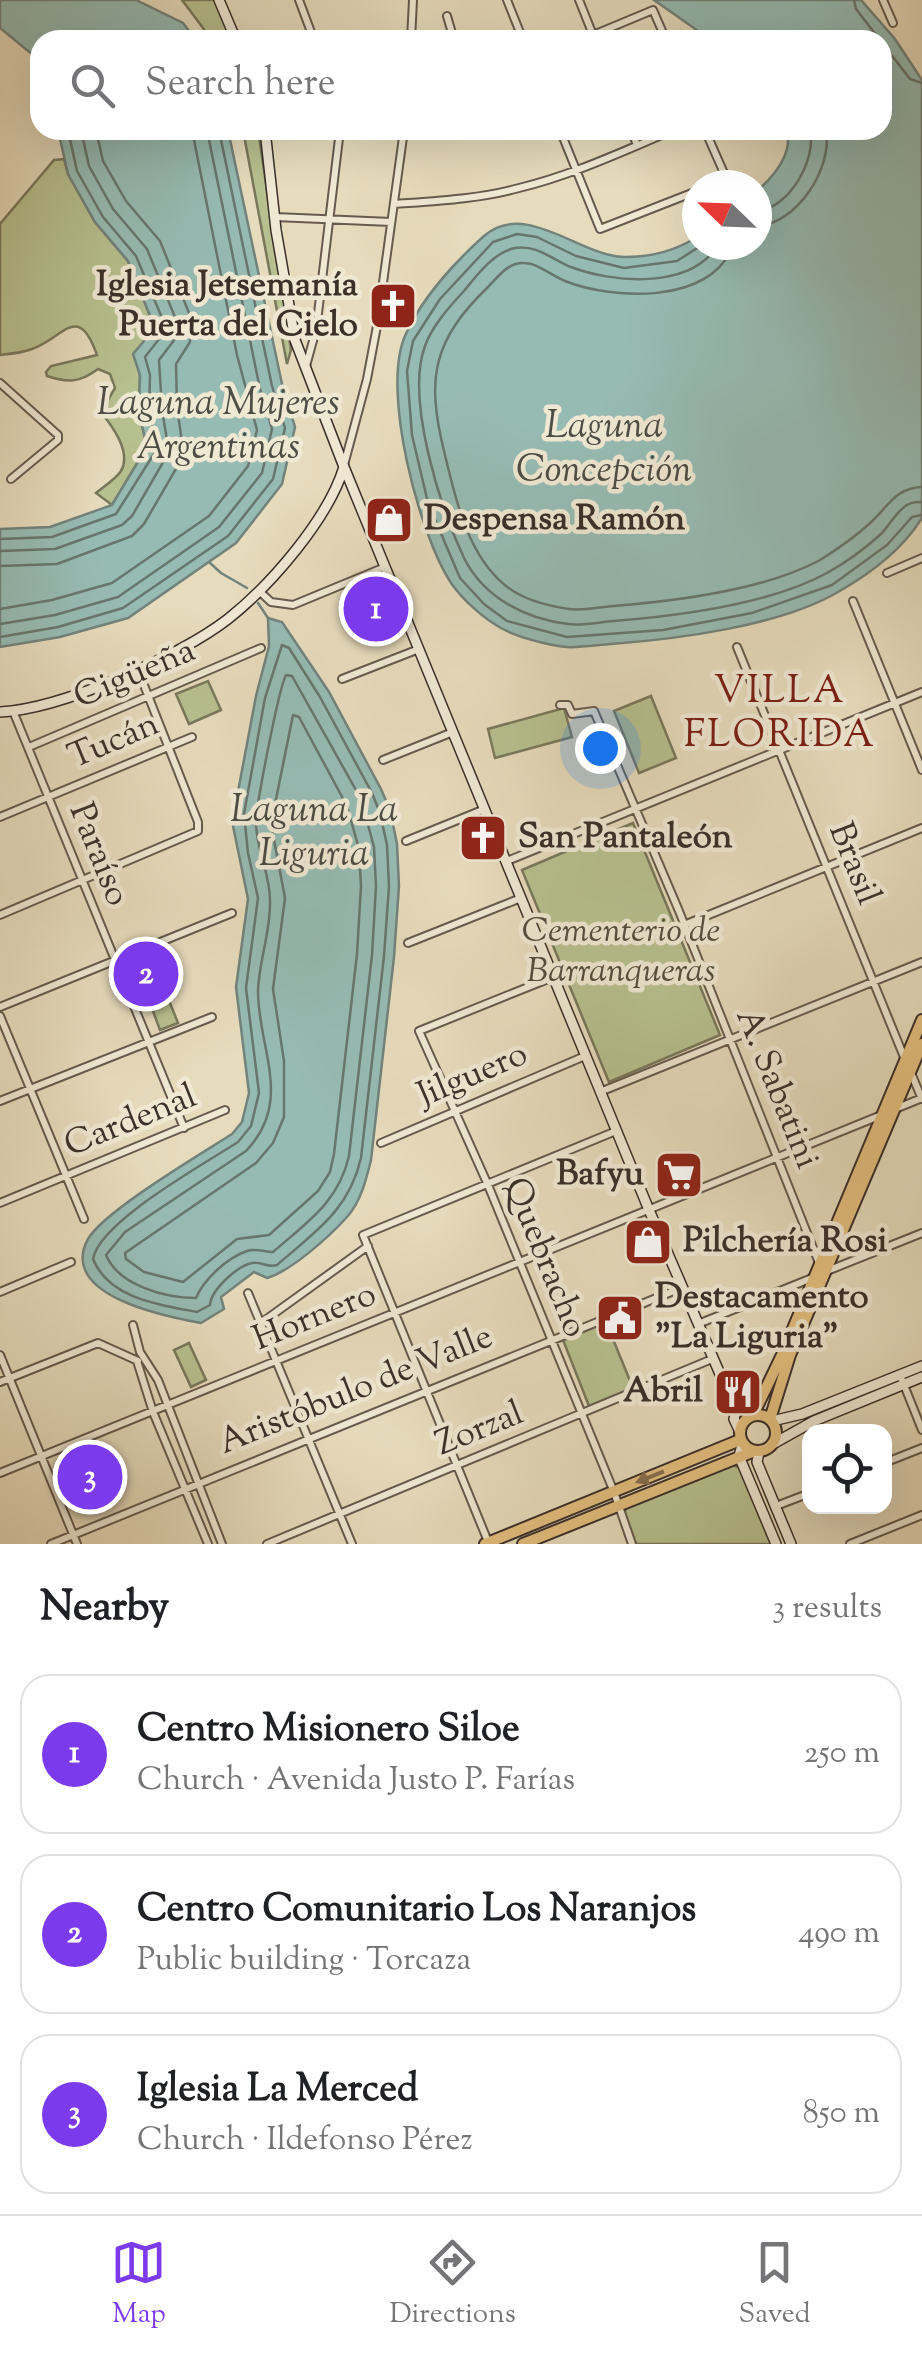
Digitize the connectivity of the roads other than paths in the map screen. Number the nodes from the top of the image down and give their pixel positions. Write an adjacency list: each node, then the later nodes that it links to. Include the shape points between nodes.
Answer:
1 (219, 0): 9 (street)
2 (299, 0): 10 (street)
3 (413, 0): 11 (street)
4 (507, 0): 13 (street)
5 (579, 0): 14 (street)
6 (883, 0): 8 (street)
7 (447, 16): 12 (street)
8 (893, 23)
9 (232, 30)
10 (310, 30)
11 (412, 30)
12 (451, 30)
13 (519, 30)
14 (591, 30)
15 (611, 30): 16 (street, via 653,10)
16 (662, 30)
17 (266, 140): 29 (street)
18 (339, 140): 30 (street)
19 (403, 140): 28 (street)
20 (564, 140): 25 (street)
21 (635, 140): 24 (street)
22 (649, 140): 24 (street)
23 (708, 140): 26 (street)
24 (637, 145): 25 (street)
25 (577, 170): 27 (street, via 600,229); 28 (street, via 517,189)
26 (722, 170)
27 (682, 197)
28 (394, 204): 31 (street)
29 (274, 217): 30 (street); 32 (street, via 295,340)
30 (329, 220): 31 (street); 32 (street)
31 (391, 222): 34 (street, via 367,379)
32 (306, 366): 34 (street)
33 (0, 383): 35 (street, via 58,435)
34 (344, 467): 37 (street); 39 (street, via 319,517)
35 (11, 478)
36 (922, 558): 38 (street)
37 (385, 567): 39 (street, via 293,605 271,602); 43 (street)
38 (887, 573)
39 (258, 590): 44 (street, via 209,633)
40 (853, 601): 48 (street)
41 (738, 647): 56 (street, Brasil)
42 (261, 648): 47 (street, Cigüeña)
43 (419, 649): 45 (street); 52 (street)
44 (138, 669): 47 (street); 50 (street)
45 (342, 679)
46 (922, 692): 48 (street)
47 (148, 698): 54 (street, Cigüeña); 55 (street)
48 (894, 703): 56 (street); 58 (street)
49 (560, 705): 60 (street, A. Sabatini, via 572,714 594,711)
50 (13, 711): 51 (street); 54 (street, Paraíso)
51 (0, 712)
52 (453, 732): 57 (street); 61 (street)
53 (192, 737): 55 (street, Tucán)
54 (28, 748): 59 (street, Paraíso)
55 (167, 748): 59 (street, Tucán); 67 (street, via 198,831)
56 (779, 750): 60 (street); 66 (street, Brasil)
57 (383, 760)
58 (922, 770)
59 (48, 797): 62 (street, Tucán); 67 (street, Paraíso)
60 (635, 808): 65 (street); 71 (street, A. Sabatini)
61 (484, 810): 64 (street); 65 (street)
62 (0, 817)
63 (922, 828): 66 (street)
64 (406, 842)
65 (507, 861): 68 (street)
66 (827, 866): 71 (street); 76 (street, Brasil)
67 (81, 881): 70 (street); 73 (street, Paraíso)
68 (521, 898): 72 (street); 75 (street)
69 (232, 914): 73 (street)
70 (0, 915)
71 (684, 926): 81 (street, A. Sabatini)
72 (408, 943)
73 (114, 962): 77 (street); 82 (street, Paraíso)
74 (922, 962): 76 (street)
75 (553, 977): 84 (street); 91 (street, Quebracho, via 420,1030)
76 (874, 982): 81 (street); 85 (street, Brasil)
77 (0, 1007)
78 (0, 1016): 86 (street)
79 (212, 1016): 82 (street)
80 (922, 1020): 85 (main road)
81 (730, 1040): 87 (street); 96 (street, A. Sabatini)
82 (148, 1044): 86 (street); 93 (street, Paraíso)
83 (922, 1044): 85 (main road)
84 (586, 1056): 87 (street); 91 (street, Jilguero)
85 (908, 1066): 88 (street, Brasil); 92 (main road)
86 (30, 1091): 89 (street); 97 (street)
87 (600, 1092): 94 (street)
88 (922, 1099): 92 (street, Hornero)
89 (0, 1101)
90 (225, 1110): 93 (street, Cardenal)
91 (454, 1110): 95 (street, Jilguero); 98 (street, Quebracho)
92 (889, 1112): 96 (street, Hornero); 106 (main road)
93 (184, 1128): 97 (street, Cardenal)
94 (616, 1131): 98 (street); 100 (street)
95 (381, 1143)
96 (776, 1158): 100 (street, Hornero); 106 (street, A. Sabatini)
97 (66, 1175): 99 (street, Cardenal); 101 (street)
98 (488, 1185): 103 (street, via 363,1235); 105 (street, Quebracho)
99 (0, 1203)
100 (649, 1210): 105 (street, Hornero); 108 (street)
101 (84, 1218)
102 (922, 1233): 106 (street)
103 (368, 1246): 111 (street); 112 (street)
104 (71, 1262): 109 (street)
105 (518, 1262): 111 (street, Hornero); 115 (street, Quebracho)
106 (824, 1267): 107 (main road); 131 (main road)
107 (814, 1277): 113 (street); 129 (main road)
108 (681, 1288): 113 (street); 115 (street, Aristóbulo de Valle)
109 (0, 1292)
110 (248, 1293): 112 (street)
111 (394, 1312): 119 (street, Hornero); 125 (street)
112 (261, 1324): 119 (street)
113 (697, 1324): 117 (street)
114 (133, 1325): 118 (street)
115 (550, 1340): 125 (street, Aristóbulo de Valle); 130 (street, Quebracho)
116 (0, 1355): 122 (street)
117 (712, 1359): 128 (street); 130 (street, Zorzal)
118 (140, 1360): 122 (street, via 98,1343); 126 (street); 127 (street)
119 (276, 1361): 126 (street, Hornero); 133 (street)
120 (922, 1366): 123 (street)
121 (922, 1377): 123 (street)
122 (9, 1378): 124 (street); 137 (street)
123 (902, 1380): 131 (street); 132 (street); 134 (street)
124 (0, 1382)
125 (426, 1390): 133 (street, Aristóbulo de Valle); 139 (street)
126 (168, 1406): 127 (street, Hornero); 141 (street)
127 (152, 1412): 137 (street, Hornero); 142 (street)
128 (736, 1412): 129 (street); 135 (street)
129 (752, 1414): 131 (main road); 135 (main road)
130 (582, 1415): 139 (street, Zorzal); 143 (street, Quebracho)
131 (771, 1420): 134 (main road)
132 (922, 1430)
133 (308, 1440): 141 (street, Aristóbulo de Valle); 147 (street)
134 (771, 1445): 135 (main road)
135 (745, 1446): 143 (main road, one-way to 143); 145 (main road); 146 (street); 159 (street)
136 (922, 1448): 138 (street)
137 (42, 1456): 140 (street, Hornero); 149 (street)
138 (892, 1460)
139 (458, 1466): 147 (street, Zorzal); 156 (street)
140 (0, 1473)
141 (197, 1483): 142 (street, Aristóbulo de Valle); 153 (street)
142 (185, 1487): 149 (street, Aristóbulo de Valle); 152 (street)
143 (614, 1492): 145 (street, Quebracho); 156 (main road)
144 (802, 1496): 146 (street)
145 (617, 1505): 157 (main road); 158 (street, Quebracho)
146 (776, 1506): 160 (street)
147 (338, 1514): 154 (street, Zorzal); 155 (street)
148 (922, 1515): 161 (street)
149 (74, 1535): 150 (street, Aristóbulo de Valle); 151 (street)
150 (51, 1544)
151 (78, 1544)
152 (208, 1544)
153 (222, 1544)
154 (266, 1544)
155 (352, 1544)
156 (487, 1544)
157 (523, 1544)
158 (632, 1544)
159 (776, 1544)
160 (791, 1544)
161 (850, 1544)

